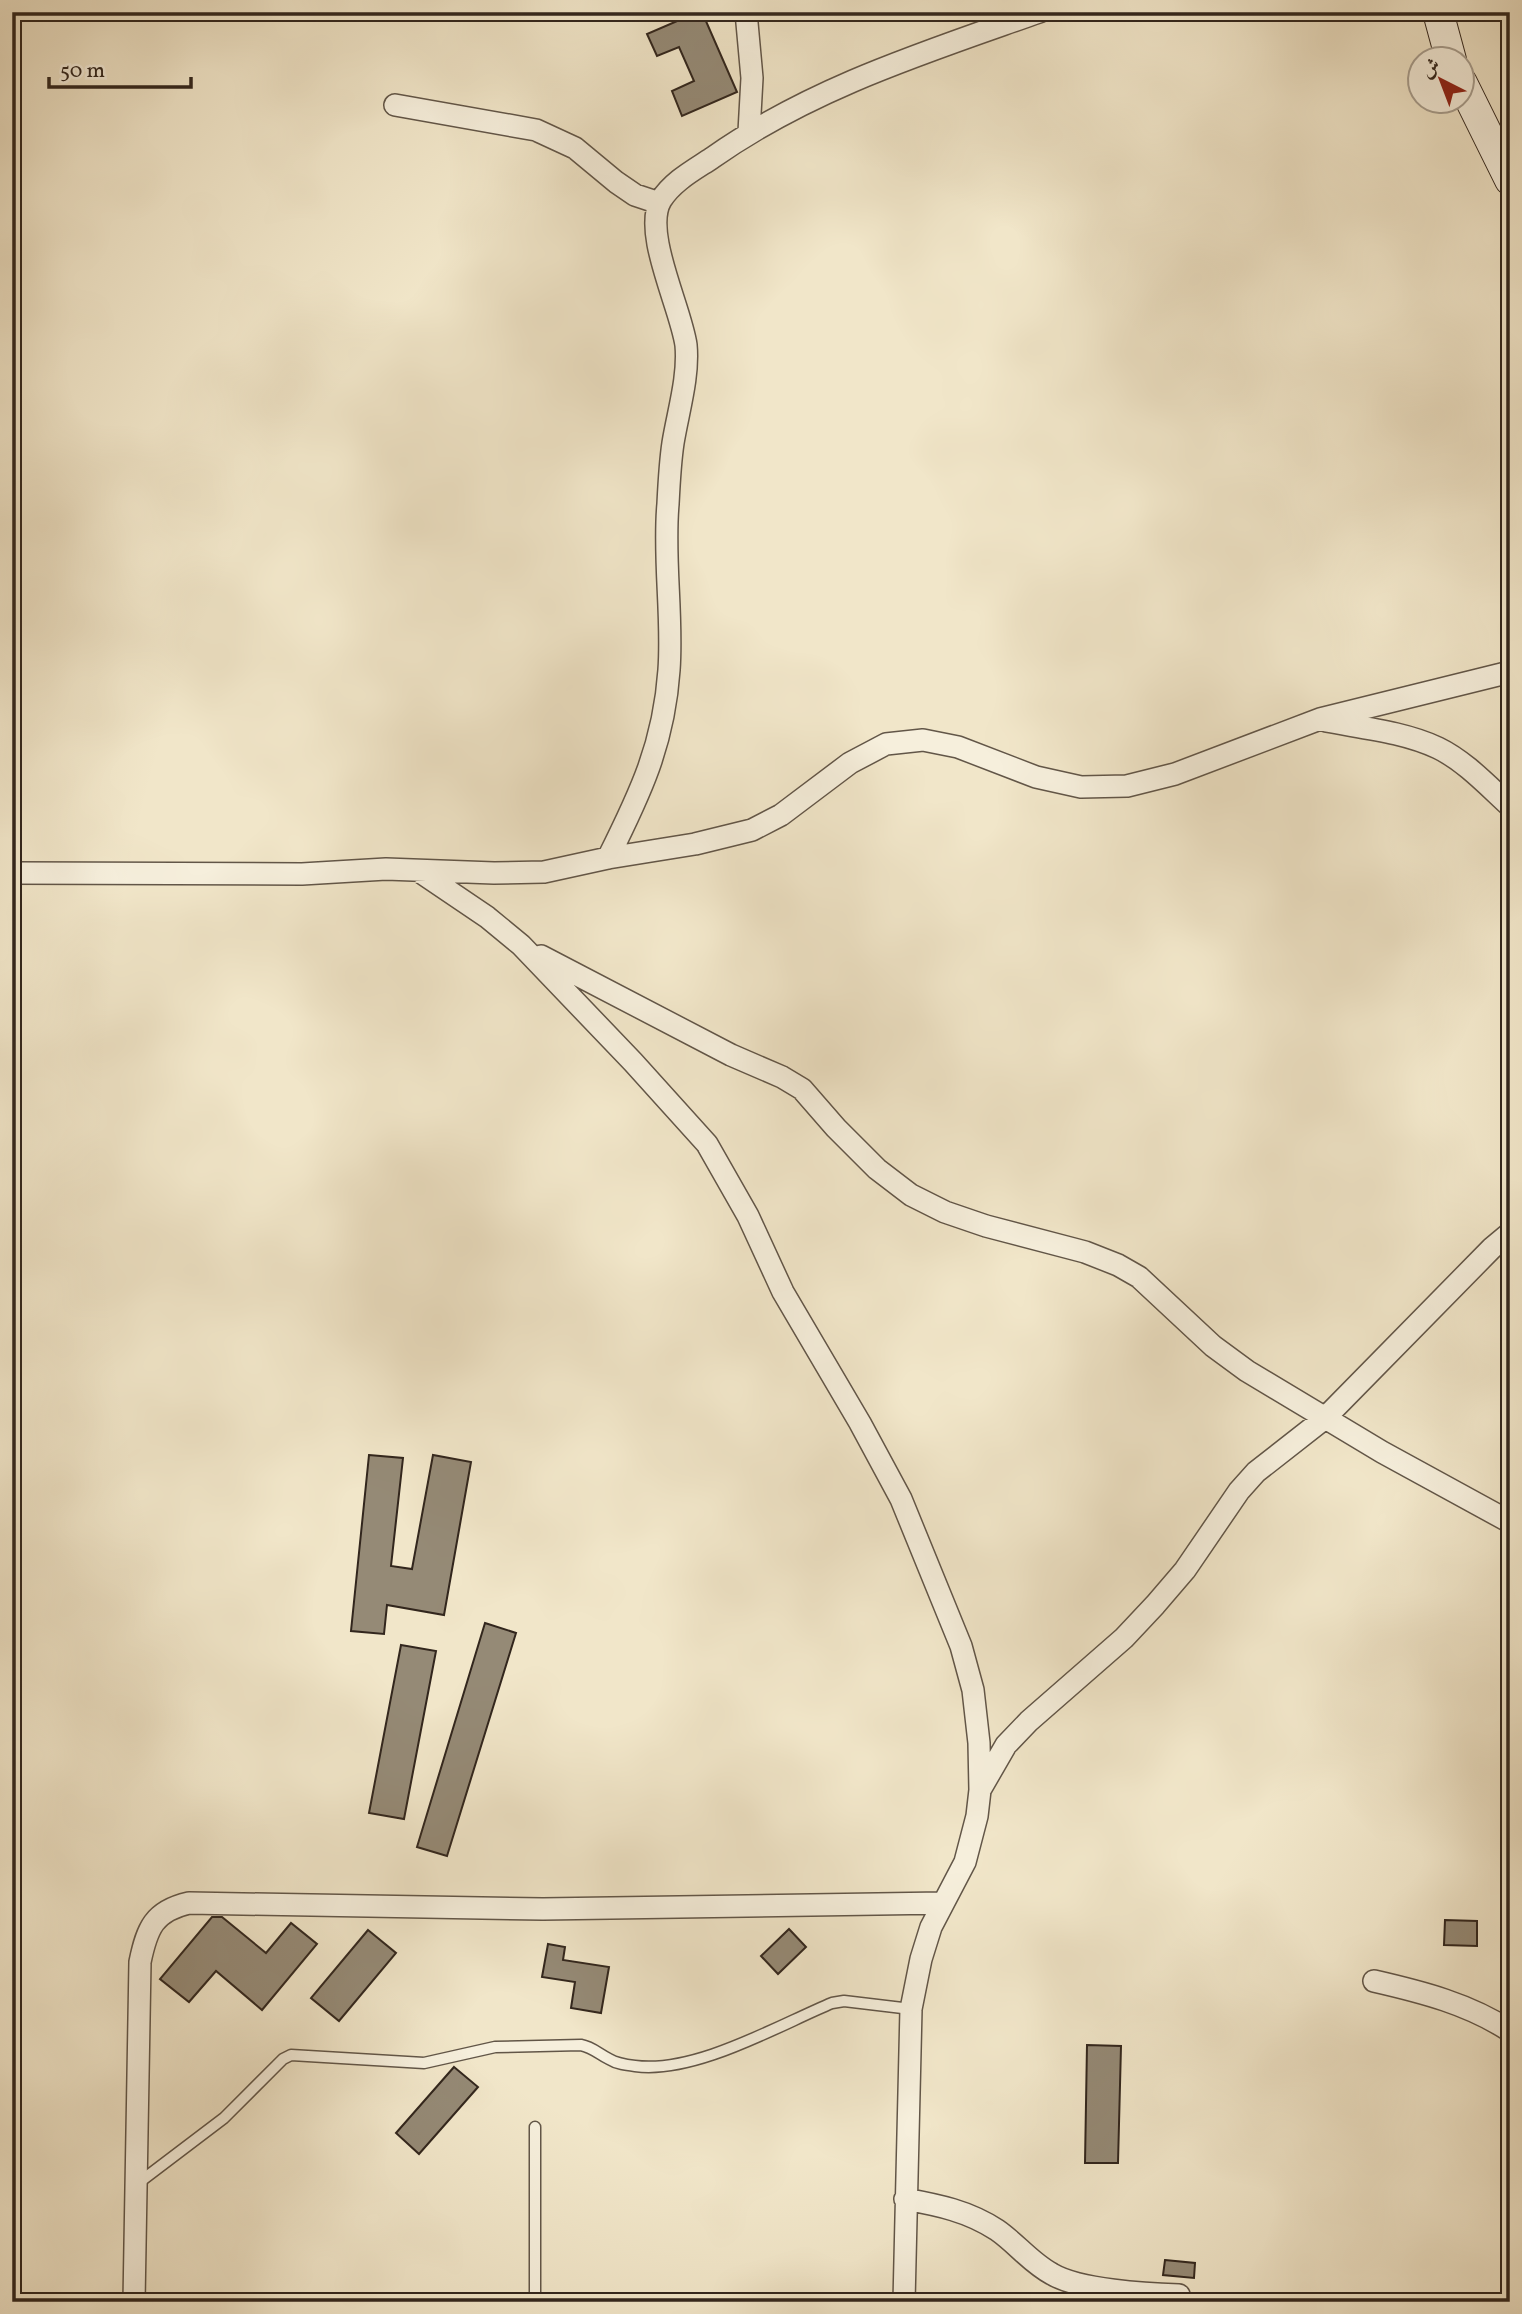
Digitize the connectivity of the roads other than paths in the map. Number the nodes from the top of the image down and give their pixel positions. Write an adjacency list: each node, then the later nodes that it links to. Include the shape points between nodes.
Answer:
1 (746, 12): 7 (street, via 752,78)
2 (1039, 12): 7 (street, via 836,87)
3 (1438, 12): 4 (street)
4 (1447, 46)
5 (395, 105): 9 (street, via 536,130 575,148 635,195)
6 (1476, 111): 8 (street)
7 (749, 132): 9 (street, via 672,185)
8 (1510, 180)
9 (659, 203): 13 (street, via 656,226 662,263 686,345 667,508 669,669 655,754)
10 (1510, 672): 11 (street)
11 (1320, 719): 12 (street, via 1438,747); 13 (street, via 1175,774 1126,786 1081,787 1036,777 958,747 923,740 886,744 850,763 759,827 695,844)
12 (1510, 806)
13 (608, 858): 14 (street, via 544,872)
14 (419, 871): 15 (street); 16 (street)
15 (12, 873)
16 (521, 946): 18 (street, via 802,1089 877,1169 911,1195 945,1212 1085,1252 1139,1277 1213,1346); 20 (street, via 707,1144 748,1216 783,1292 901,1499 961,1646 979,1743)
17 (1510, 1233): 18 (street)
18 (1325, 1418): 19 (street); 20 (street, via 1238,1491 1185,1570 1155,1605 1028,1721 1006,1745)
19 (1510, 1522)
20 (980, 1790): 21 (street, via 965,1861)
21 (943, 1903): 23 (street, via 921,1959); 26 (street, via 543,1909 190,1903 170,1908 156,1918 140,1962)
22 (1374, 1981): 24 (street, via 1483,2014)
23 (911, 2009): 26 (lane, via 832,2003 755,2038 656,2066 620,2064 581,2045 495,2047 424,2063 291,2055 224,2118); 27 (street)
24 (1510, 2031)
25 (535, 2127): 30 (lane)
26 (137, 2184): 29 (street)
27 (905, 2199): 28 (street, via 964,2212 1060,2278 1144,2294); 31 (street)
28 (1179, 2295)
29 (134, 2302)
30 (535, 2302)
31 (904, 2302)

